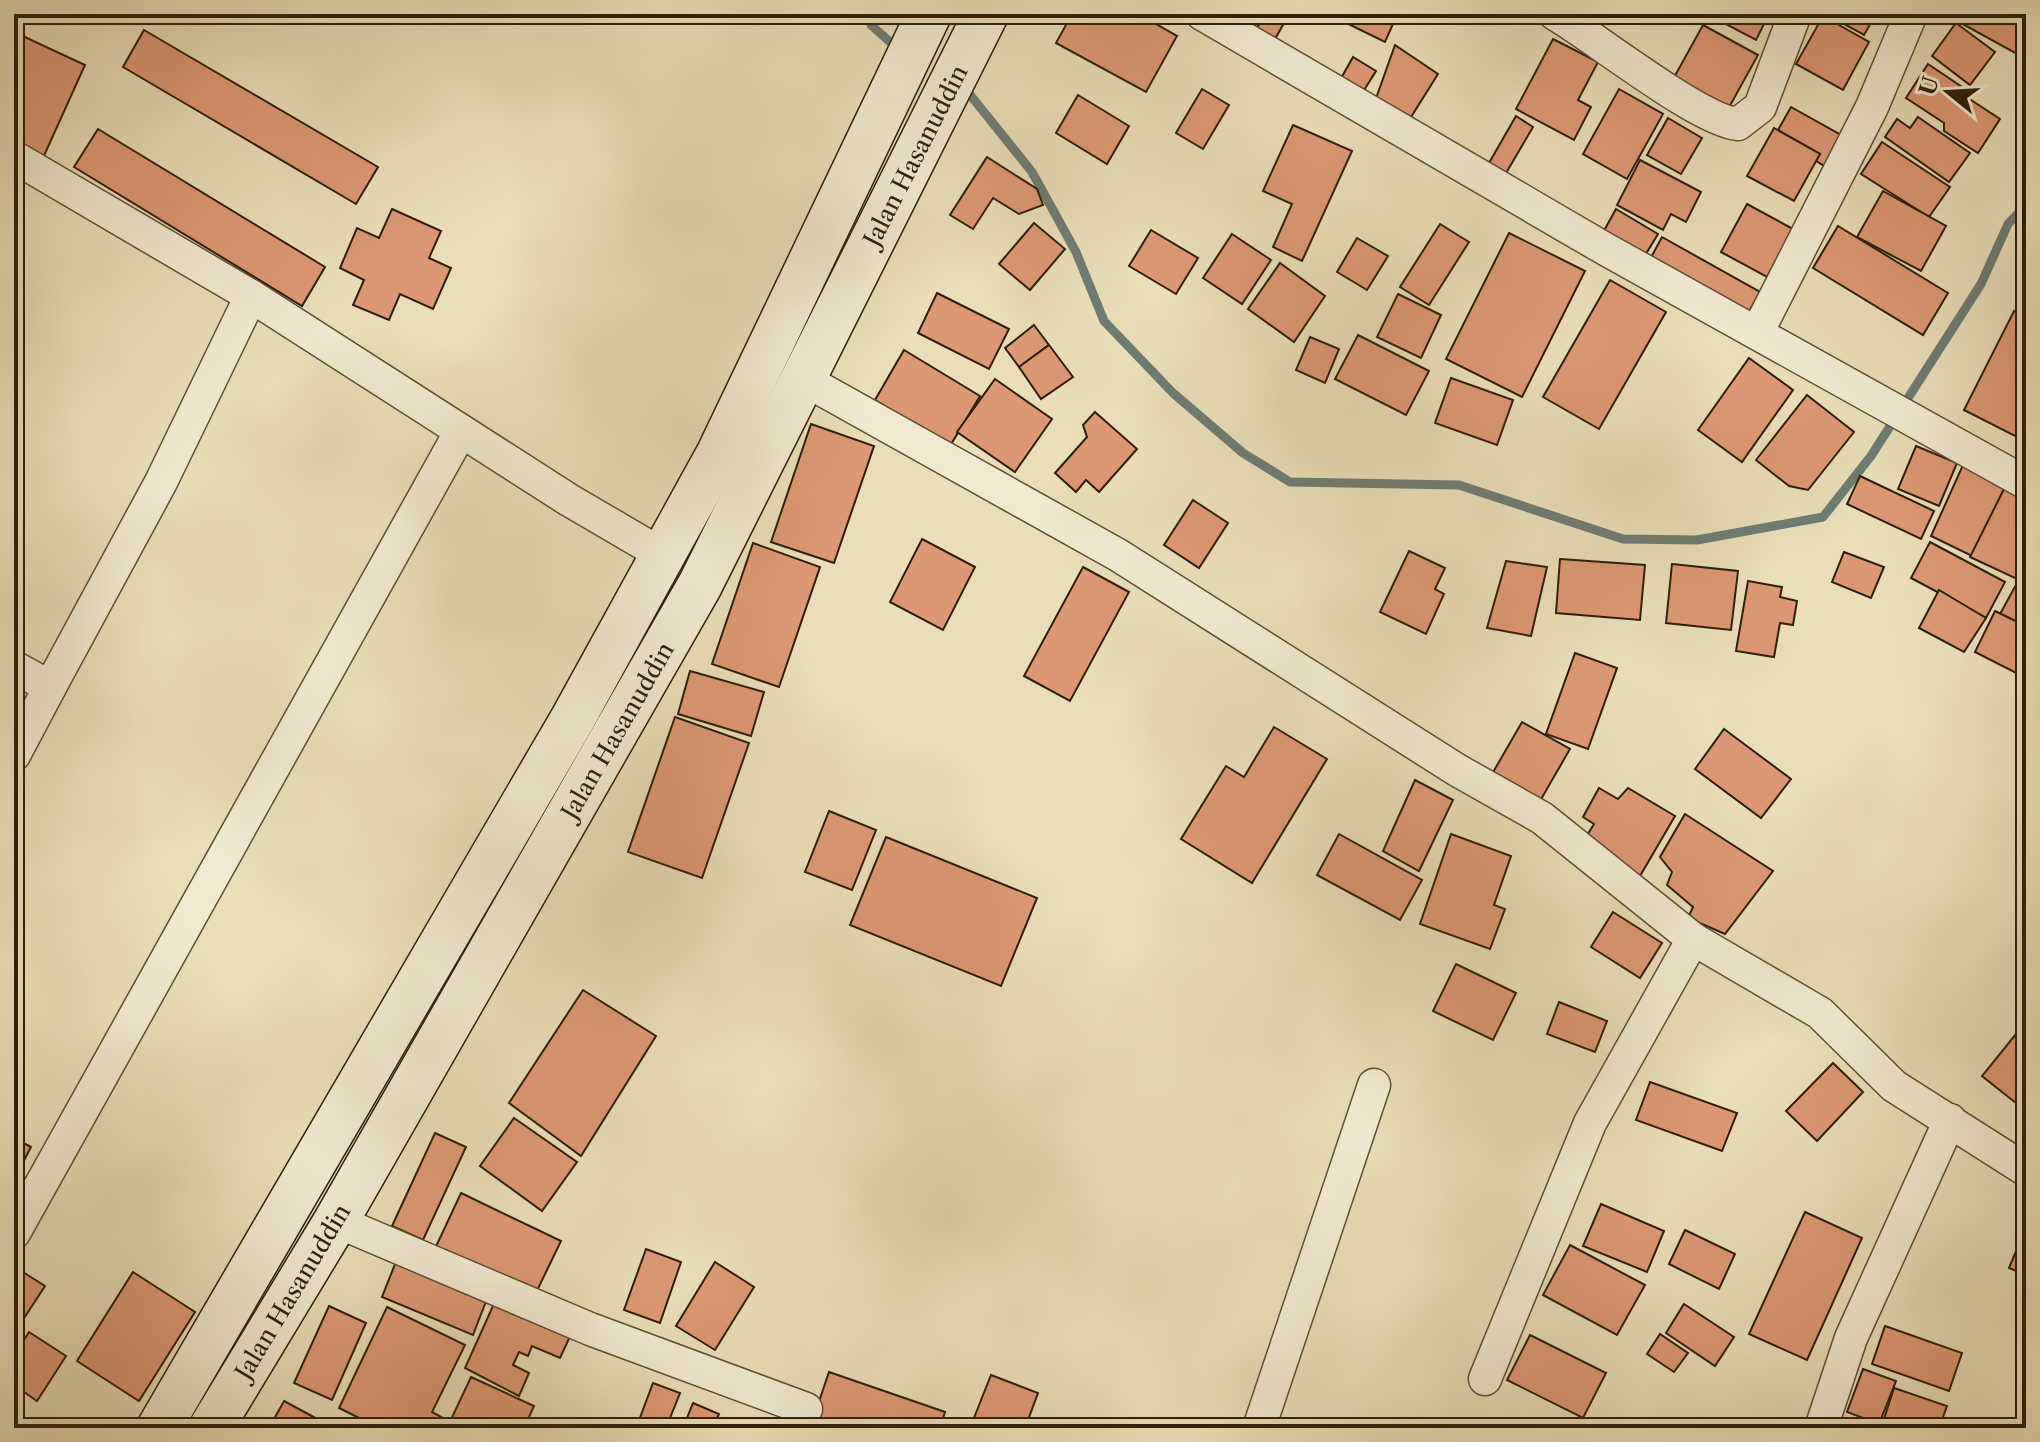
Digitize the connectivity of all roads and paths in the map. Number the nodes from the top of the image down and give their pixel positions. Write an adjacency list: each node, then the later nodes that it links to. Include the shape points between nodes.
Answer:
1 (929, 14): 13 (street, Jalan Hasanuddin, via 777,337)
2 (986, 14): 10 (street, Jalan Hasanuddin)
3 (1202, 14): 9 (street)
4 (1555, 14): 5 (street, via 1697,109 1738,124 1760,107)
5 (1795, 14)
6 (1911, 14): 9 (street, via 1872,107)
7 (14, 157): 8 (street)
8 (251, 296): 11 (street); 15 (street, via 161,482)
9 (1757, 333): 12 (street)
10 (803, 379): 17 (street, via 1118,555 1457,770 1542,818); 21 (street, Jalan Hasanuddin, via 693,598)
11 (461, 431): 13 (street); 22 (street)
12 (2026, 483)
13 (663, 555): 25 (street, Jalan Hasanuddin)
14 (14, 667): 15 (street)
15 (50, 687): 16 (street)
16 (14, 755)
17 (1693, 939): 19 (street, via 1820,1013 1894,1086); 23 (street, via 1590,1123)
18 (1374, 1085): 27 (street)
19 (1950, 1120): 20 (street); 28 (street, via 1851,1338)
20 (2026, 1170)
21 (336, 1221): 24 (street, via 590,1329); 26 (street, Jalan Hasanuddin)
22 (14, 1233)
23 (1485, 1379)
24 (806, 1409)
25 (159, 1428)
26 (211, 1428)
27 (1259, 1428)
28 (1821, 1428)

